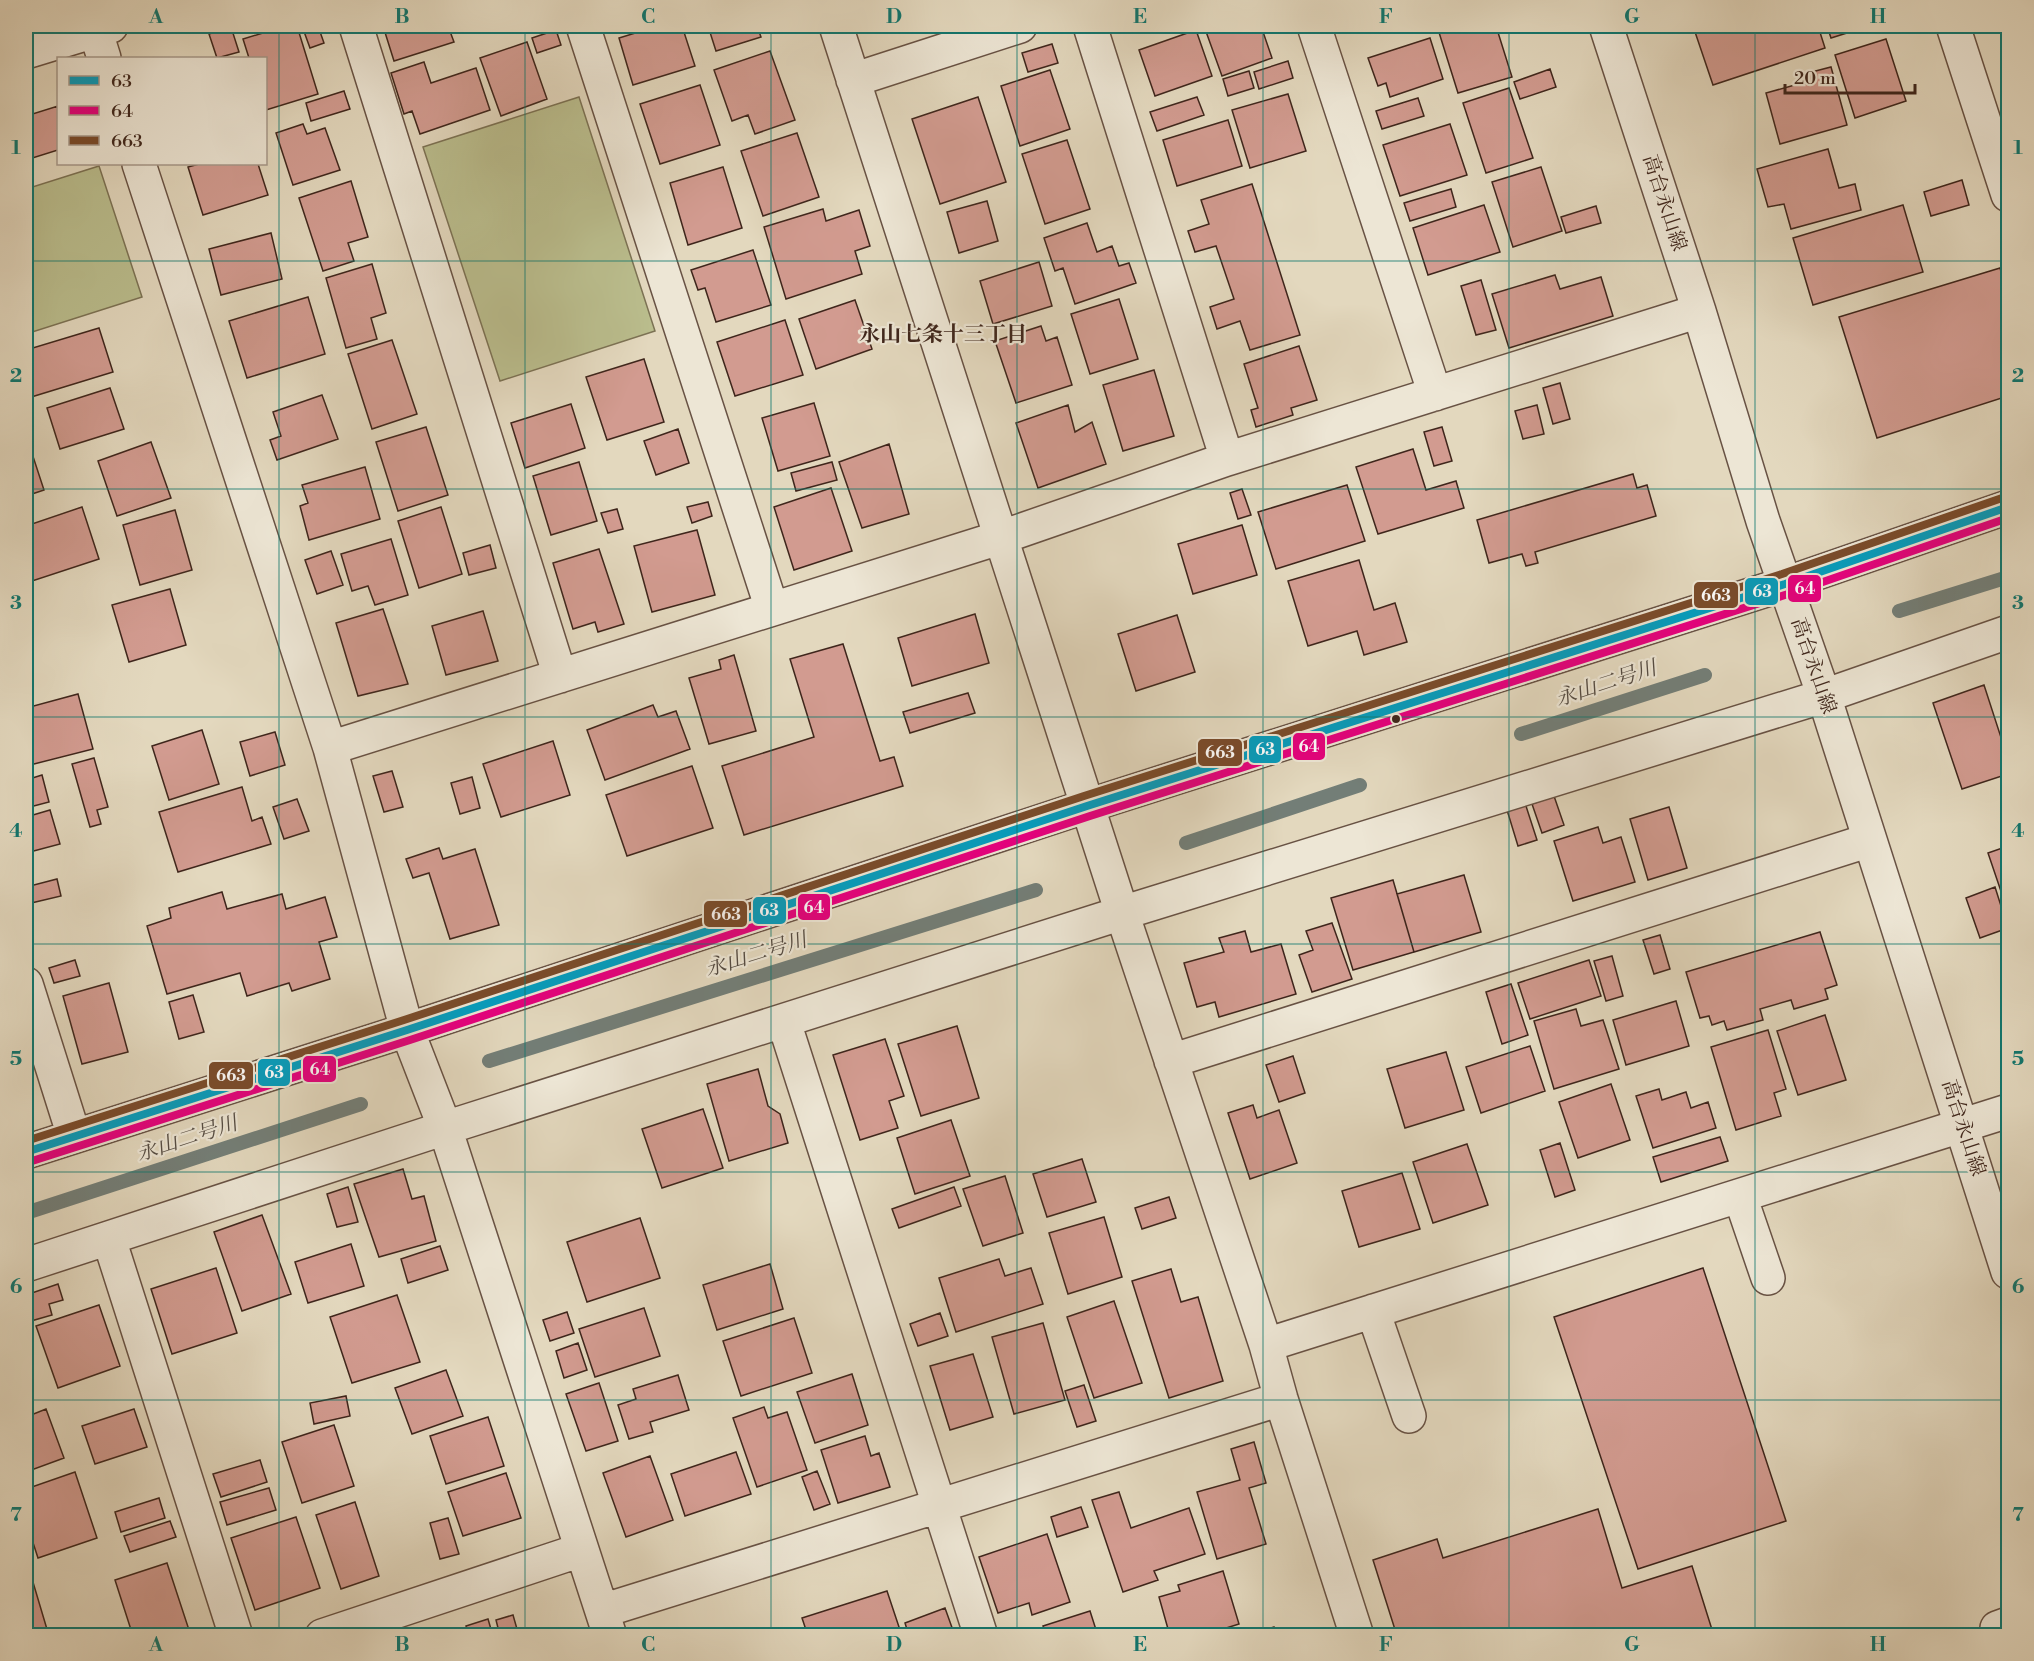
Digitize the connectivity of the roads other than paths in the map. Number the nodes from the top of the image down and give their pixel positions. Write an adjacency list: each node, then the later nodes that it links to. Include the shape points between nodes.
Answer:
1 (357, 26): 22 (street)
2 (583, 26): 20 (street)
3 (836, 26): 11 (street)
4 (1020, 26): 11 (street)
5 (1090, 26): 16 (street)
6 (1314, 26): 15 (street)
7 (1606, 26): 14 (street, 高台永山線)
8 (1953, 26): 13 (street)
9 (101, 35): 10 (street)
10 (26, 52)
11 (853, 80): 18 (street)
12 (139, 165): 24 (street)
13 (2008, 195)
14 (1699, 312): 15 (street); 19 (street, 高台永山線)
15 (1435, 394): 16 (street)
16 (1227, 459): 18 (street)
17 (2008, 507): 19 (street)
18 (1002, 537): 20 (street); 25 (street)
19 (1785, 584): 23 (street, 高台永山線); 25 (street)
20 (772, 609): 22 (street)
21 (2008, 632): 23 (street)
22 (560, 676): 24 (street)
23 (1824, 696): 26 (street, 高台永山線); 27 (street)
24 (330, 748): 30 (street)
25 (1088, 806): 27 (street); 30 (street)
26 (1870, 840): 31 (street); 33 (street, 高台永山線)
27 (1122, 913): 29 (street); 31 (street)
28 (26, 984): 35 (street)
29 (784, 1022): 34 (street); 46 (street)
30 (407, 1030): 34 (street); 35 (street)
31 (1171, 1061): 43 (street)
32 (2008, 1111): 33 (street)
33 (1962, 1126): 37 (street); 40 (street, 高台永山線)
34 (445, 1128): 38 (street); 47 (street)
35 (74, 1136): 36 (street)
36 (26, 1152)
37 (1740, 1196): 41 (street); 42 (street)
38 (109, 1239): 39 (street); 49 (street)
39 (26, 1265)
40 (2008, 1272)
41 (1768, 1278)
42 (1373, 1311): 43 (street); 45 (street)
43 (1266, 1344): 44 (street)
44 (1281, 1399): 46 (street); 52 (street)
45 (1409, 1416)
46 (939, 1505): 48 (street); 51 (street)
47 (581, 1550): 48 (street); 50 (street)
48 (606, 1623)
49 (236, 1635)
50 (322, 1635)
51 (981, 1635)
52 (1357, 1635)

